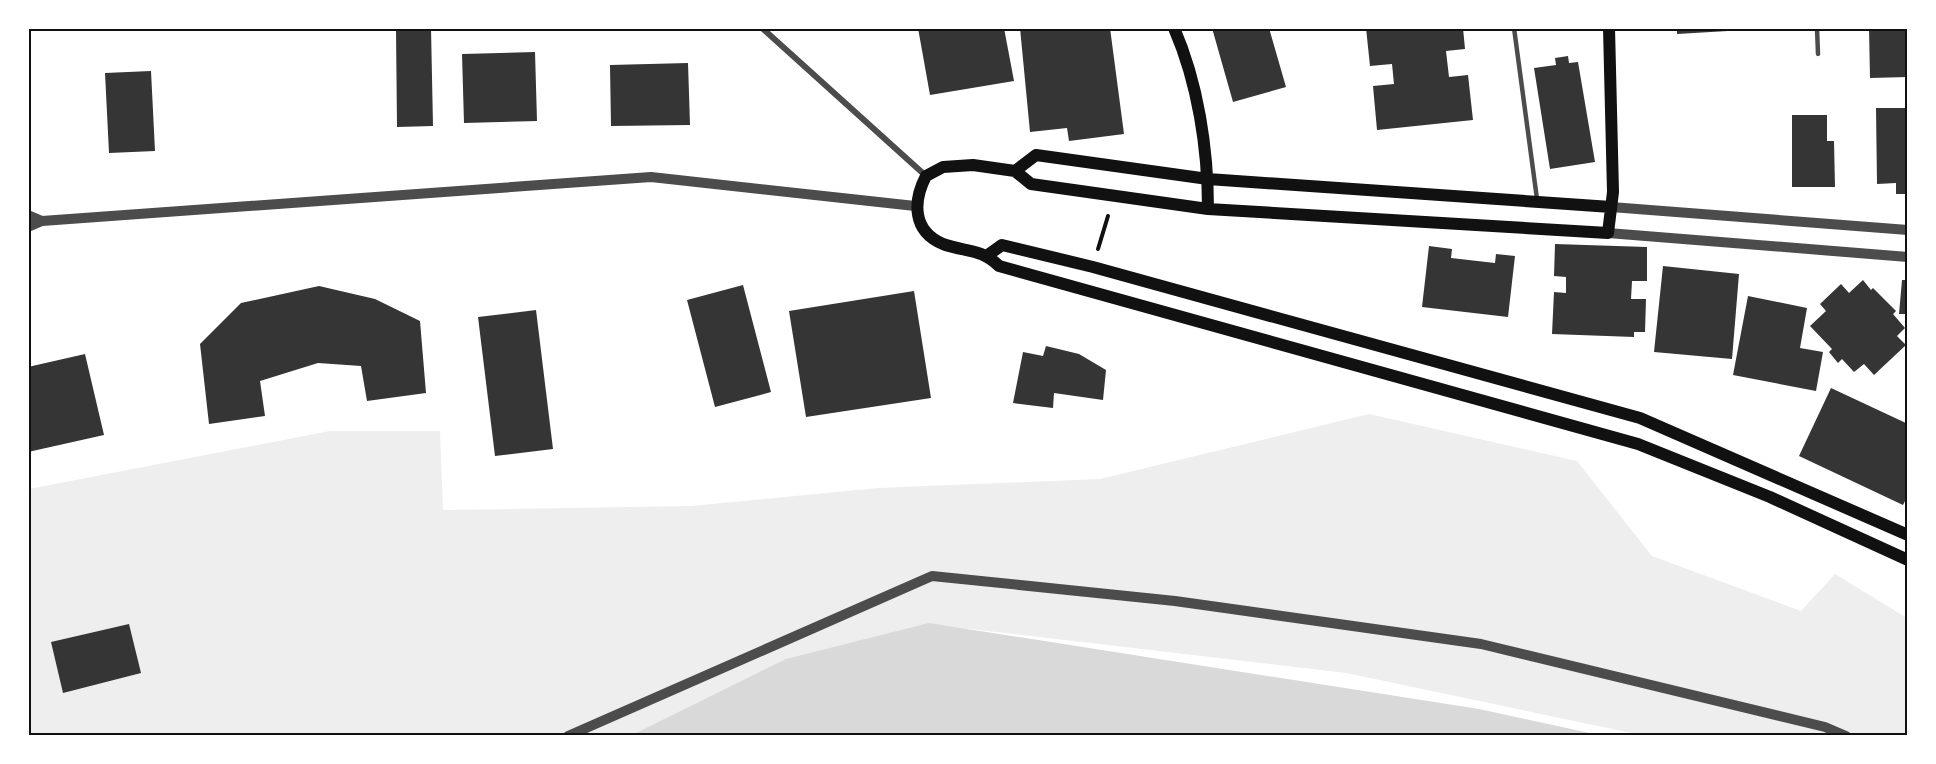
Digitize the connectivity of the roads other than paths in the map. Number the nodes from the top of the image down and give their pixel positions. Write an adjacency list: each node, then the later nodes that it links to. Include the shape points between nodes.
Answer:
1 (762, 28): 8 (street)
2 (1174, 28): 9 (main road, via 1190,65)
3 (1514, 28): 10 (lane)
4 (1609, 28): 12 (main road)
5 (1817, 28): 6 (lane)
6 (1818, 54)
7 (1015, 171): 8 (main road, via 958,165); 9 (main road, via 1036,155); 13 (main road, via 1031,184)
8 (926, 176): 11 (main road)
9 (1208, 179): 10 (main road); 13 (main road)
10 (1537, 202): 12 (main road)
11 (915, 206): 15 (street, via 651,177); 19 (main road, via 920,221 942,243)
12 (1611, 207): 17 (street); 18 (main road)
13 (1208, 209): 18 (main road)
14 (28, 215): 15 (street)
15 (42, 221): 16 (street)
16 (28, 227)
17 (1908, 230)
18 (1608, 233): 20 (street)
19 (988, 255): 21 (main road, via 1002,245 1093,267 1640,418); 22 (main road, via 999,266 1638,444 1770,497)
20 (1908, 257)
21 (1908, 535)
22 (1908, 560)
23 (568, 735): 24 (street, via 932,576 1175,601 1481,644)
24 (1846, 735)

